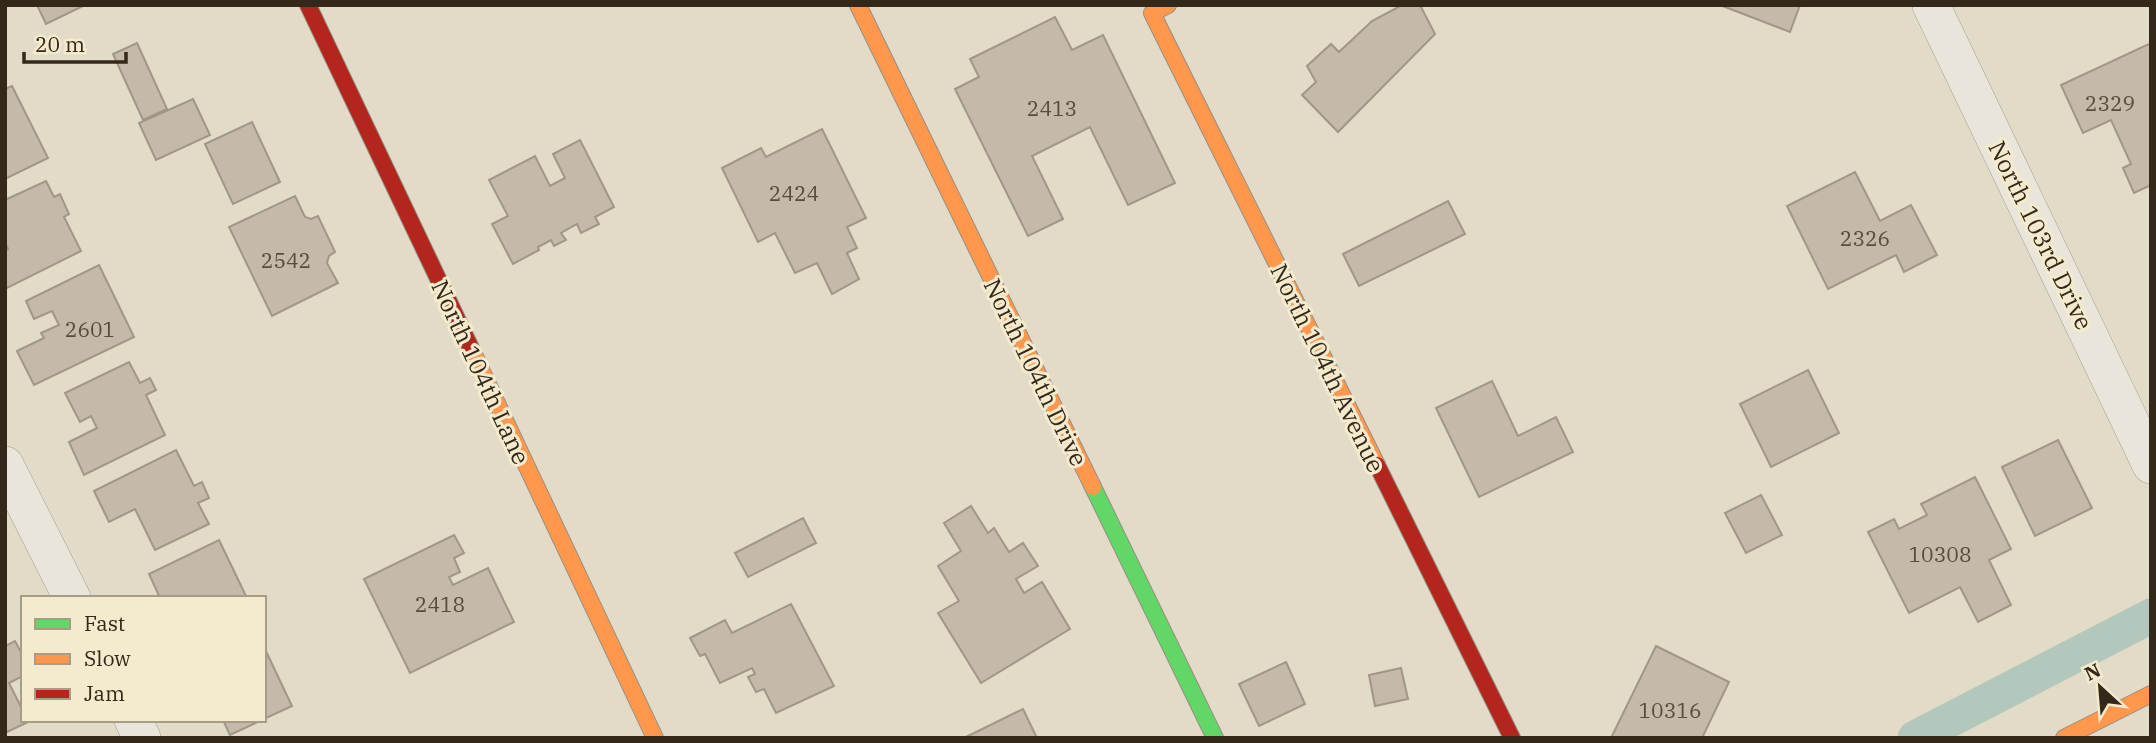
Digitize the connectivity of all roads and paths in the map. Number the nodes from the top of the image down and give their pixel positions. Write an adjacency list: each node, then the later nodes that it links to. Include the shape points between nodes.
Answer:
1 (308, 5): 11 (street, North 104th Lane)
2 (858, 5): 12 (street, North 104th Drive)
3 (1168, 5): 13 (street, North 104th Avenue, via 1153,13)
4 (1931, 5): 5 (street, North 103rd Drive)
5 (2151, 466)
6 (7, 471): 7 (street)
7 (71, 596)
8 (2151, 694): 14 (street)
9 (134, 722): 10 (street)
10 (142, 738)
11 (655, 738)
12 (1215, 738)
13 (1512, 738)
14 (2064, 738)

